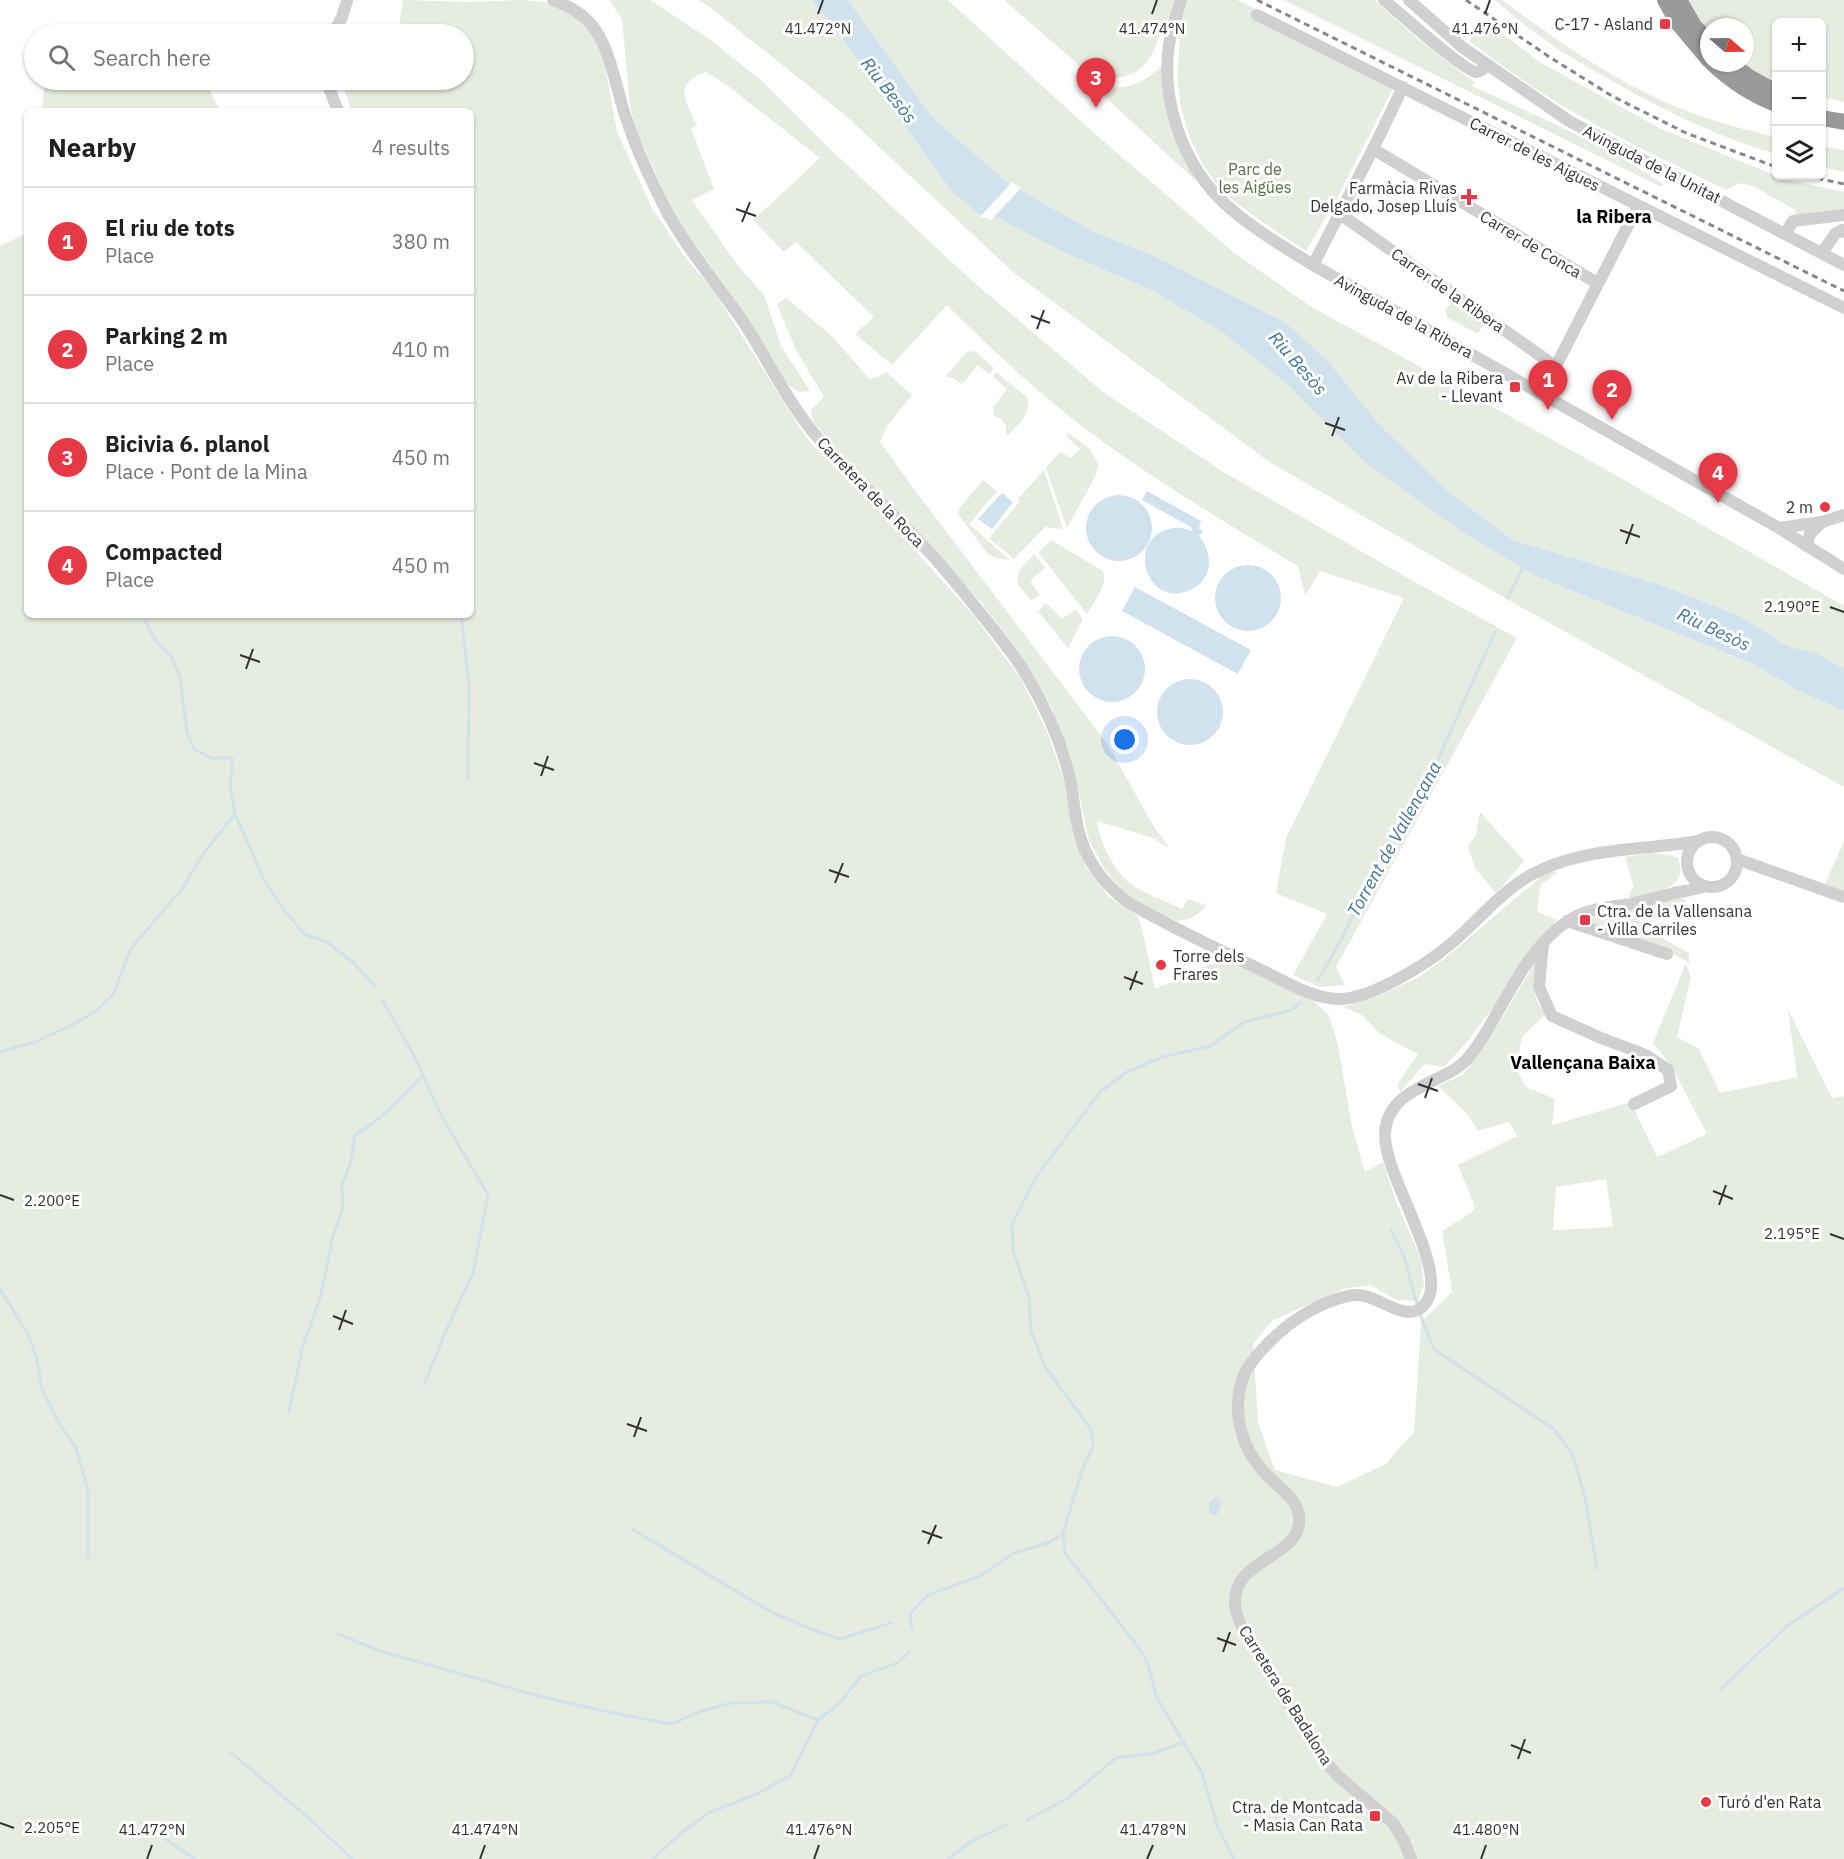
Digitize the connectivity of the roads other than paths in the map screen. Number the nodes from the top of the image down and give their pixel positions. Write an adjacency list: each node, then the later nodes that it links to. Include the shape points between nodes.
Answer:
1 (553, 0): 43 (street, Carretera de la Roca, via 580,14 596,31 635,144 674,224 722,289 816,437 932,555 1025,673 1062,750 1082,842 1091,863 1116,894 1307,992 1348,998 1378,988 1427,962 1536,872 1581,857)
2 (1181, 0): 31 (street, Avinguda de la Ribera, via 1169,45 1168,85 1173,116 1189,156 1219,197 1237,213)
3 (1384, 0): 12 (street, via 1471,70 1479,72)
4 (1409, 0): 12 (street, Avinguda de la Unitat, via 1453,40)
5 (1665, 0): 11 (highway)
6 (1679, 0): 10 (highway)
7 (347, 1): 9 (street)
8 (1257, 15): 15 (street, Carrer de les Aigues)
9 (338, 24)
10 (1700, 32)
11 (1700, 49)
12 (1487, 64): 29 (street, Avinguda de la Unitat, via 1569,121)
13 (1723, 72): 18 (highway)
14 (1742, 72): 17 (highway)
15 (1403, 87): 24 (street); 25 (street, Carrer de les Aigues)
16 (330, 90): 19 (street)
17 (1772, 90)
18 (1772, 102)
19 (337, 108)
20 (1826, 108): 21 (highway)
21 (1844, 110)
22 (1826, 119): 23 (highway)
23 (1844, 122)
24 (1373, 149): 26 (street); 33 (street, Carrer de Conca)
25 (1638, 206): 33 (street); 34 (street, Carrer de les Aigues)
26 (1340, 214): 31 (street); 35 (street, Carrer de la Ribera)
27 (1844, 214): 29 (street, via 1793,221)
28 (1844, 232): 30 (street, via 1834,234)
29 (1785, 234): 30 (street, Avinguda de la Unitat)
30 (1822, 253): 32 (street, Avinguda de la Unitat)
31 (1313, 265): 36 (street, Avinguda de la Ribera)
32 (1844, 265)
33 (1597, 283): 35 (street)
34 (1844, 308)
35 (1555, 366): 36 (street)
36 (1542, 393): 39 (street, Avinguda de la Ribera)
37 (1844, 515): 38 (street)
38 (1822, 522): 39 (street); 40 (street, via 1810,534)
39 (1779, 528): 40 (street, Avinguda de la Ribera)
40 (1806, 546): 41 (street, Avinguda de la Ribera)
41 (1844, 569)
42 (1699, 841): 43 (street); 44 (street); 45 (street, via 1709,837 1726,841)
43 (1671, 846): 44 (street)
44 (1688, 857): 48 (street)
45 (1737, 859): 46 (street); 47 (street)
46 (1772, 872): 47 (street); 51 (street)
47 (1734, 875): 49 (street, via 1722,886)
48 (1691, 876): 49 (street); 50 (street, Carretera de Badalona)
49 (1705, 886): 50 (street, Carretera de Badalona)
50 (1674, 893): 52 (street, Carretera de Badalona, via 1592,911)
51 (1844, 897)
52 (1567, 921): 53 (street, Carretera de Badalona); 54 (street)
53 (1543, 942): 55 (street, via 1539,987 1552,1016 1646,1055 1668,1070 1671,1086); 56 (street, Carretera de Badalona, via 1469,1057 1452,1072 1403,1097 1389,1114 1386,1146 1430,1271 1429,1299 1416,1311 1399,1311 1359,1295 1344,1297 1303,1315 1278,1334 1251,1364 1242,1379 1239,1397 1243,1440 1263,1471 1290,1497 1299,1518 1291,1541 1242,1578 1234,1602 1237,1617 1324,1760 1393,1823)
54 (1667, 954)
55 (1634, 1104)
56 (1410, 1859)

